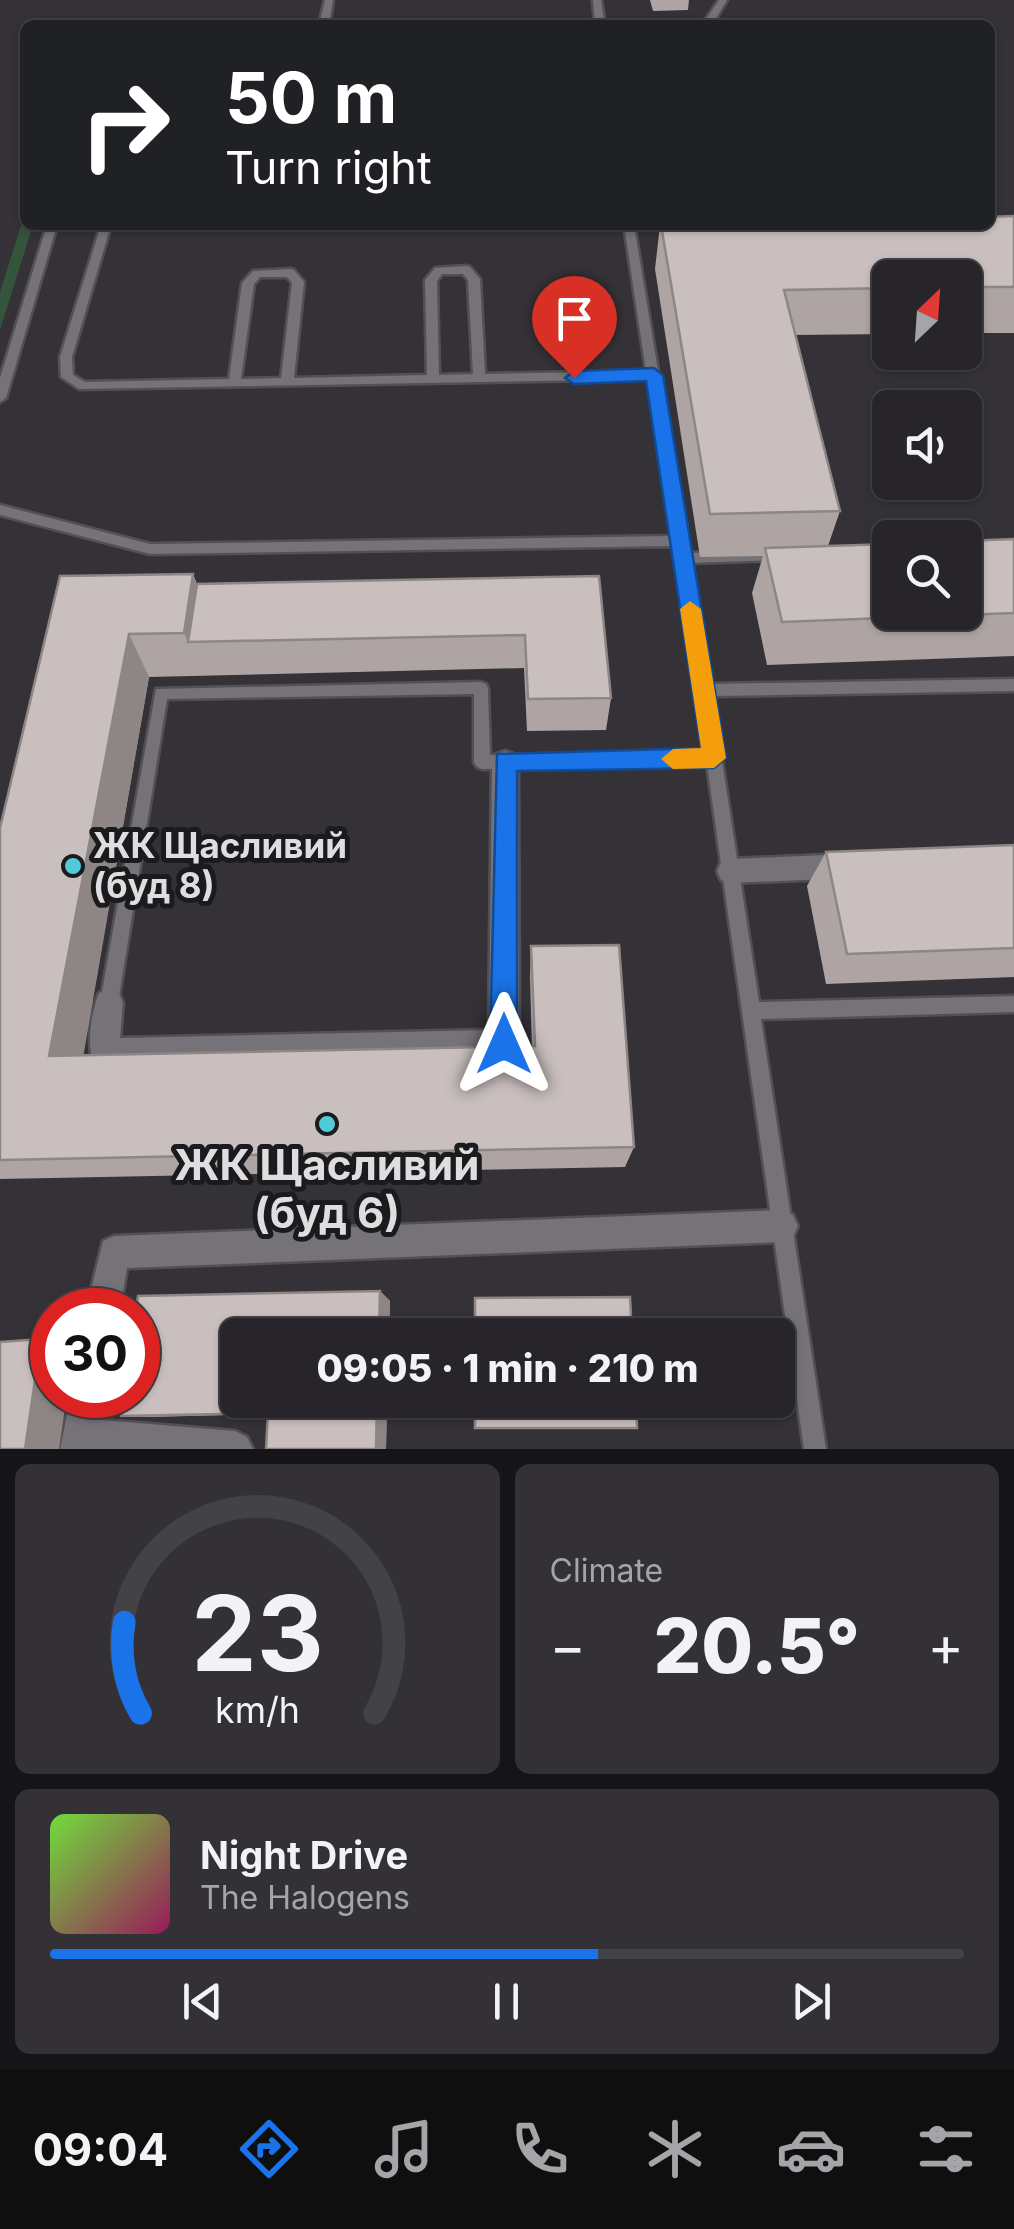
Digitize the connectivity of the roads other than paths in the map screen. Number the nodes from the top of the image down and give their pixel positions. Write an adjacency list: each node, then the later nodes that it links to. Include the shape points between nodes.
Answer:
1 (50, 230): 9 (lane)
2 (104, 230): 8 (lane, via 66,357 67,376 84,386)
3 (630, 230): 4 (lane)
4 (654, 375): 5 (lane); 11 (lane)
5 (479, 379): 6 (lane); 6 (lane, via 474,279 458,269 439,271 431,280)
6 (433, 380): 7 (lane)
7 (287, 383): 8 (lane); 8 (lane, via 298,282 282,272 257,274 248,284)
8 (234, 384)
9 (0, 398)
10 (0, 510): 11 (lane, via 150,549)
11 (681, 550): 12 (lane); 14 (lane)
12 (807, 554)
13 (1014, 684): 14 (lane)
14 (703, 690): 15 (lane)
15 (714, 758): 16 (lane); 18 (lane)
16 (506, 762): 19 (street, via 504,1044 104,1053); 19 (lane, via 482,762 481,688 161,693)
17 (882, 864): 18 (street)
18 (731, 871): 21 (lane)
19 (109, 1003)
20 (1014, 1004): 21 (lane)
21 (751, 1011): 22 (lane)
22 (782, 1226): 23 (street, via 114,1252); 27 (lane)
23 (107, 1288)
24 (84, 1418): 25 (street)
25 (79, 1443): 26 (street)
26 (235, 1449)
27 (815, 1449)

